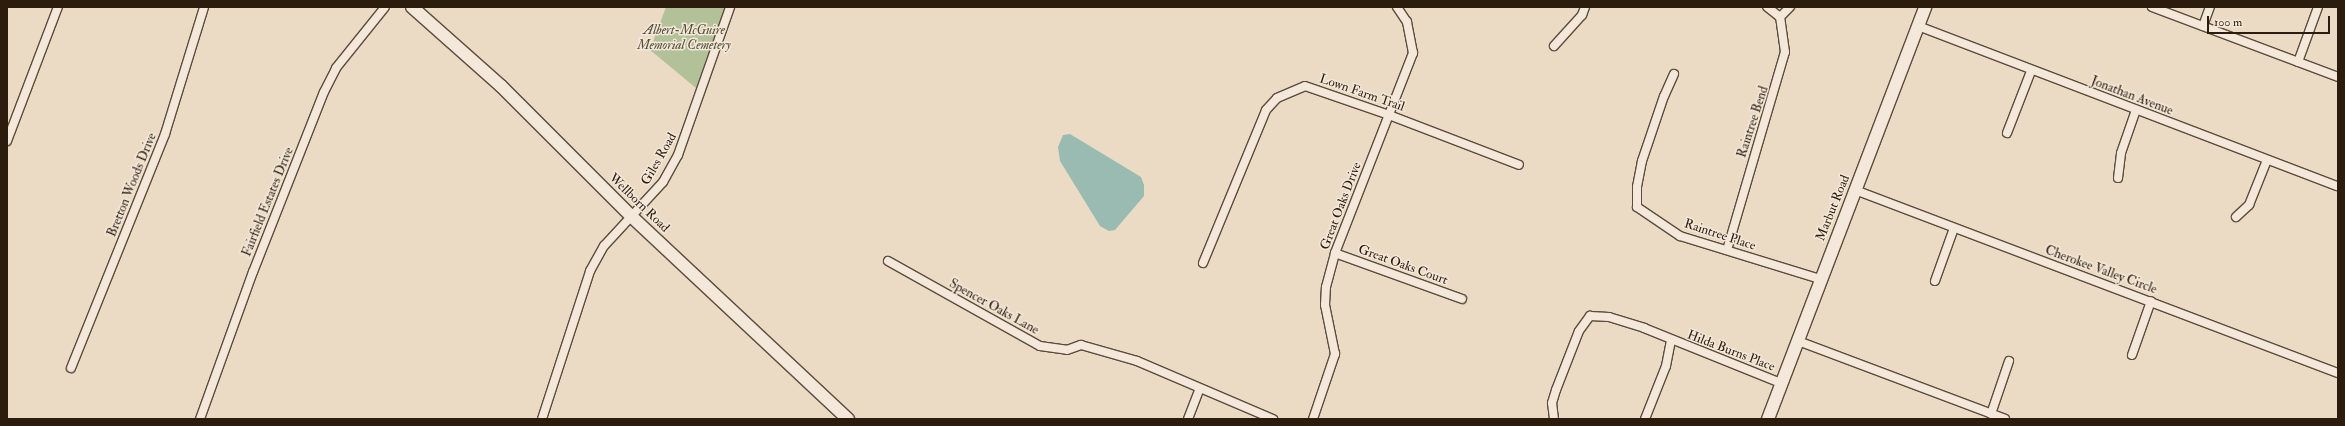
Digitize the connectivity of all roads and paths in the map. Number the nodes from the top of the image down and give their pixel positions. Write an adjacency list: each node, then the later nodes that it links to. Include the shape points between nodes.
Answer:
1 (58, 7): 25 (street)
2 (204, 7): 46 (street, Bretton Woods Drive, via 165,134)
3 (385, 7): 51 (street, Fairfield Estates Drive, via 336,68 324,92 253,272)
4 (412, 7): 31 (street, Wellborn Road, via 501,86)
5 (730, 7): 31 (street, Giles Road, via 678,155 663,182)
6 (1397, 7): 23 (street, Great Oaks Drive, via 1407,22 1413,52)
7 (1585, 7): 17 (street, via 1582,15)
8 (1767, 7): 14 (street)
9 (1790, 7): 14 (street)
10 (1925, 7): 15 (street, Marbut Road)
11 (2152, 7): 16 (street)
12 (2210, 7): 16 (street)
13 (2318, 7): 18 (street)
14 (1780, 17): 34 (street, Raintree Bend, via 1785,52 1781,73)
15 (1918, 26): 19 (street, Jonathan Avenue); 30 (street, Marbut Road)
16 (2203, 26): 18 (street)
17 (1554, 46)
18 (2298, 62): 21 (street)
19 (2031, 71): 22 (street, Jonathan Avenue); 24 (street)
20 (1674, 74): 34 (street, Raintree Place, via 1642,161 1637,187 1637,207 1680,236)
21 (2338, 77)
22 (2136, 110): 26 (street, Jonathan Avenue); 28 (street, via 2121,153)
23 (1389, 114): 27 (street, Lown Farm Trail); 35 (street, Great Oaks Drive); 37 (street, Lown Farm Trail, via 1323,90 1304,86 1277,98 1266,110)
24 (2007, 133)
25 (7, 141)
26 (2267, 160): 29 (street, Jonathan Avenue); 32 (street, via 2249,205)
27 (1519, 165)
28 (2118, 178)
29 (2338, 186)
30 (1855, 190): 33 (street, Cherokee Valley Circle); 38 (street, Marbut Road)
31 (632, 217): 52 (street, Giles Road, via 604,246 590,271); 53 (street, Wellborn Road)
32 (2236, 217)
33 (1954, 228): 39 (street); 41 (street, Cherokee Valley Circle)
34 (1727, 250): 38 (street, Raintree Place)
35 (1336, 253): 40 (street, Great Oaks Court); 56 (street, Great Oaks Drive, via 1325,299 1335,354)
36 (888, 261): 49 (street, Spencer Oaks Lane, via 1040,346 1067,350 1081,345 1137,361)
37 (1203, 263)
38 (1820, 279): 43 (street, Marbut Road)
39 (1935, 281)
40 (1462, 300)
41 (2151, 301): 44 (street); 47 (street, Cherokee Valley Circle)
42 (1671, 341): 48 (street, Hilda Burns Place); 57 (street, Hilda Burns Place, via 1644,328 1609,317 1590,316 1579,331 1556,390 1552,403); 58 (street, Hilda Burns Place, via 1666,366)
43 (1798, 341): 48 (street, Marbut Road); 50 (street)
44 (2132, 355)
45 (2009, 361): 50 (street)
46 (71, 368)
47 (2338, 373)
48 (1781, 383): 59 (street, Marbut Road)
49 (1199, 390): 54 (street); 55 (street, Spencer Oaks Lane)
50 (1991, 414): 60 (street)
51 (200, 419)
52 (542, 419)
53 (848, 419)
54 (1188, 419)
55 (1273, 419)
56 (1314, 419)
57 (1554, 419)
58 (1645, 419)
59 (1768, 419)
60 (2005, 419)

